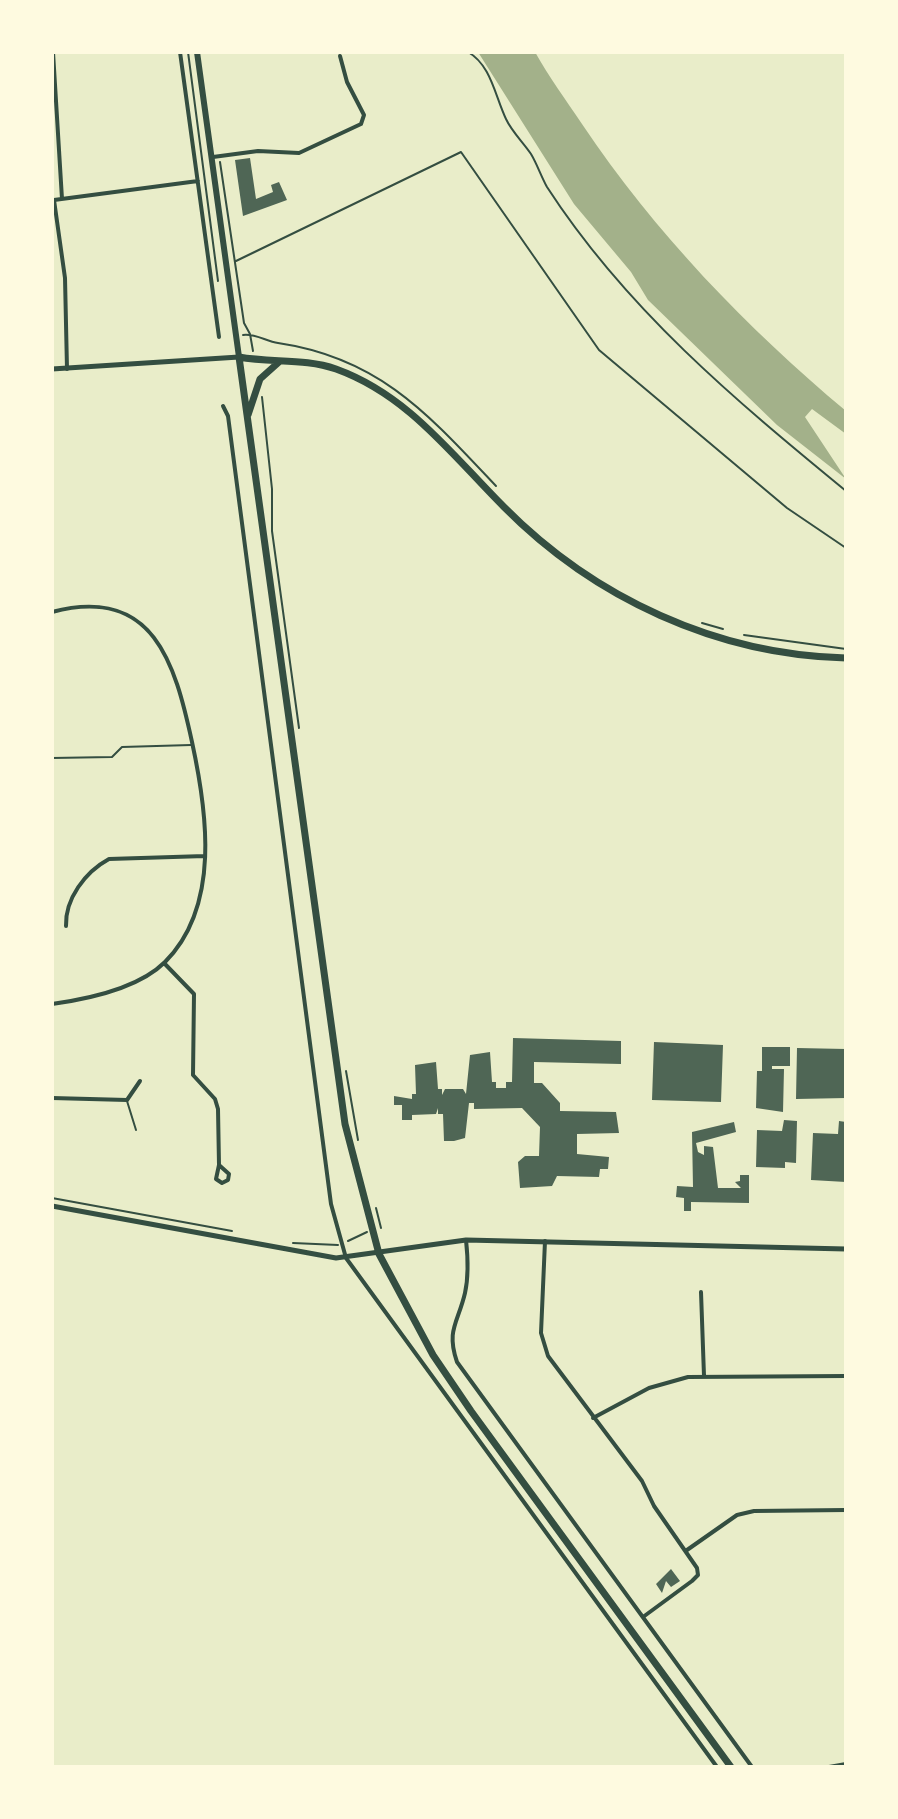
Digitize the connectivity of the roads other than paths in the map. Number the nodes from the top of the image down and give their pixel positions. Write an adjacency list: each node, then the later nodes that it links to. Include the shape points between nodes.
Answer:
1 (53, 52): 5 (street)
2 (180, 52): 7 (street)
3 (197, 52): 6 (main road)
4 (340, 56): 6 (street, via 364,115 361,124 299,153)
5 (53, 76): 8 (street)
6 (210, 157): 11 (main road)
7 (198, 181): 8 (street); 10 (street)
8 (62, 199): 9 (street)
9 (53, 200): 14 (street, via 65,278)
10 (219, 337)
11 (239, 357): 12 (main road); 14 (street); 16 (main road)
12 (281, 361): 16 (main road, via 260,379); 18 (main road, via 337,369 409,409 553,552 633,603 740,644)
13 (52, 369): 14 (street)
14 (67, 369)
15 (223, 406): 35 (street, via 329,1188)
16 (247, 417): 34 (main road, via 345,1124)
17 (52, 612): 19 (street, via 88,607 114,611 147,630 170,660)
18 (846, 658)
19 (192, 745): 20 (lane, via 122,747 112,757); 21 (street, via 205,818)
20 (52, 758)
21 (205, 856): 22 (street, via 109,859 68,901); 23 (street, via 189,922)
22 (66, 926)
23 (164, 963): 24 (street, via 118,988); 29 (street, via 194,994 193,1075 218,1109)
24 (52, 1004)
25 (140, 1081): 27 (street)
26 (52, 1098): 27 (street)
27 (127, 1100): 28 (lane)
28 (136, 1130)
29 (219, 1165)
30 (52, 1206): 35 (street)
31 (466, 1240): 32 (street); 34 (street); 42 (street, via 465,1293 450,1336 457,1362)
32 (545, 1241): 33 (street); 39 (street, via 544,1345)
33 (846, 1249)
34 (379, 1254): 35 (street); 45 (main road, via 433,1355 471,1411)
35 (346, 1258): 44 (street)
36 (701, 1292): 37 (street)
37 (704, 1376): 38 (street); 39 (street, via 649,1388)
38 (846, 1376)
39 (593, 1418): 41 (street)
40 (846, 1510): 41 (street, via 737,1515)
41 (687, 1550): 42 (street, via 698,1575)
42 (643, 1617): 46 (street)
43 (846, 1764): 47 (street)
44 (717, 1767)
45 (731, 1767)
46 (752, 1767)
47 (829, 1767)

